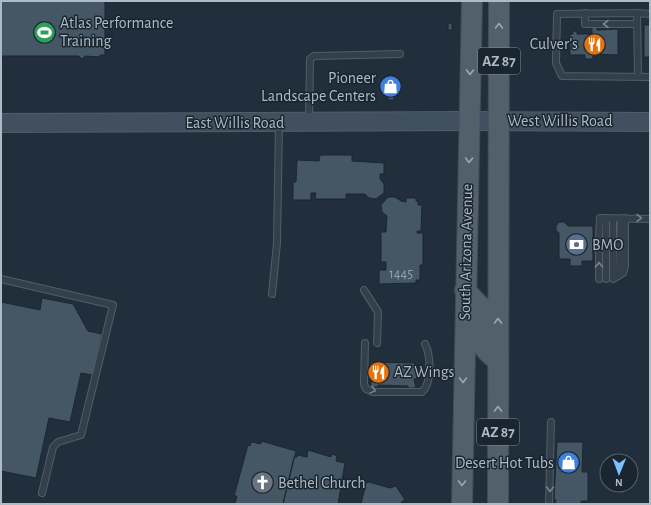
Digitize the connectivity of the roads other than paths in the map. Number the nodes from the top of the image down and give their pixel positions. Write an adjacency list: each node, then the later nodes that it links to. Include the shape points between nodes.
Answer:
1 (472, 1): 10 (main road, South Arizona Avenue / AZ 87, one-way to 10)
2 (499, 1): 11 (main road, South Arizona Avenue / AZ 87, one-way to 2)
3 (585, 14): 4 (lane); 6 (lane, one-way to 3, via 586,24); 8 (lane, via 556,14 556,63 562,76)
4 (637, 14): 5 (lane); 6 (lane)
5 (650, 14)
6 (637, 24): 8 (lane)
7 (400, 54): 15 (lane, via 314,56 310,59)
8 (638, 77): 9 (lane)
9 (650, 77)
10 (470, 121): 11 (street, West Willis Road); 15 (street, East Willis Road); 24 (main road, South Arizona Avenue / AZ 87, one-way to 24)
11 (499, 121): 12 (street, West Willis Road); 29 (main road, South Arizona Avenue / AZ 87, one-way to 11)
12 (650, 122)
13 (1, 123): 14 (street, East Willis Road)
14 (279, 123): 15 (street, East Willis Road); 25 (lane, via 277,243)
15 (309, 123)
16 (613, 218): 17 (lane); 19 (lane); 20 (lane, via 600,218)
17 (623, 218): 18 (lane, one-way to 18); 21 (lane, via 619,267)
18 (650, 218)
19 (613, 238)
20 (603, 239)
21 (606, 279): 21 (lane, one-way to 21, via 606,251)
22 (1, 280): 31 (lane, via 113,305 81,435 58,442 53,447)
23 (364, 290): 27 (lane, via 378,312)
24 (465, 290): 29 (main road, via 480,306 481,345 489,355); 32 (main road, South Arizona Avenue / AZ 87, one-way to 32)
25 (272, 294)
26 (364, 343): 28 (lane, one-way to 28, via 364,384 366,389 373,392 422,392 428,384 428,351)
27 (377, 343)
28 (425, 344)
29 (498, 360): 33 (main road, South Arizona Avenue / AZ 87, one-way to 29)
30 (551, 422): 34 (lane, one-way to 34)
31 (42, 493)
32 (462, 504)
33 (498, 504)
34 (549, 504)

